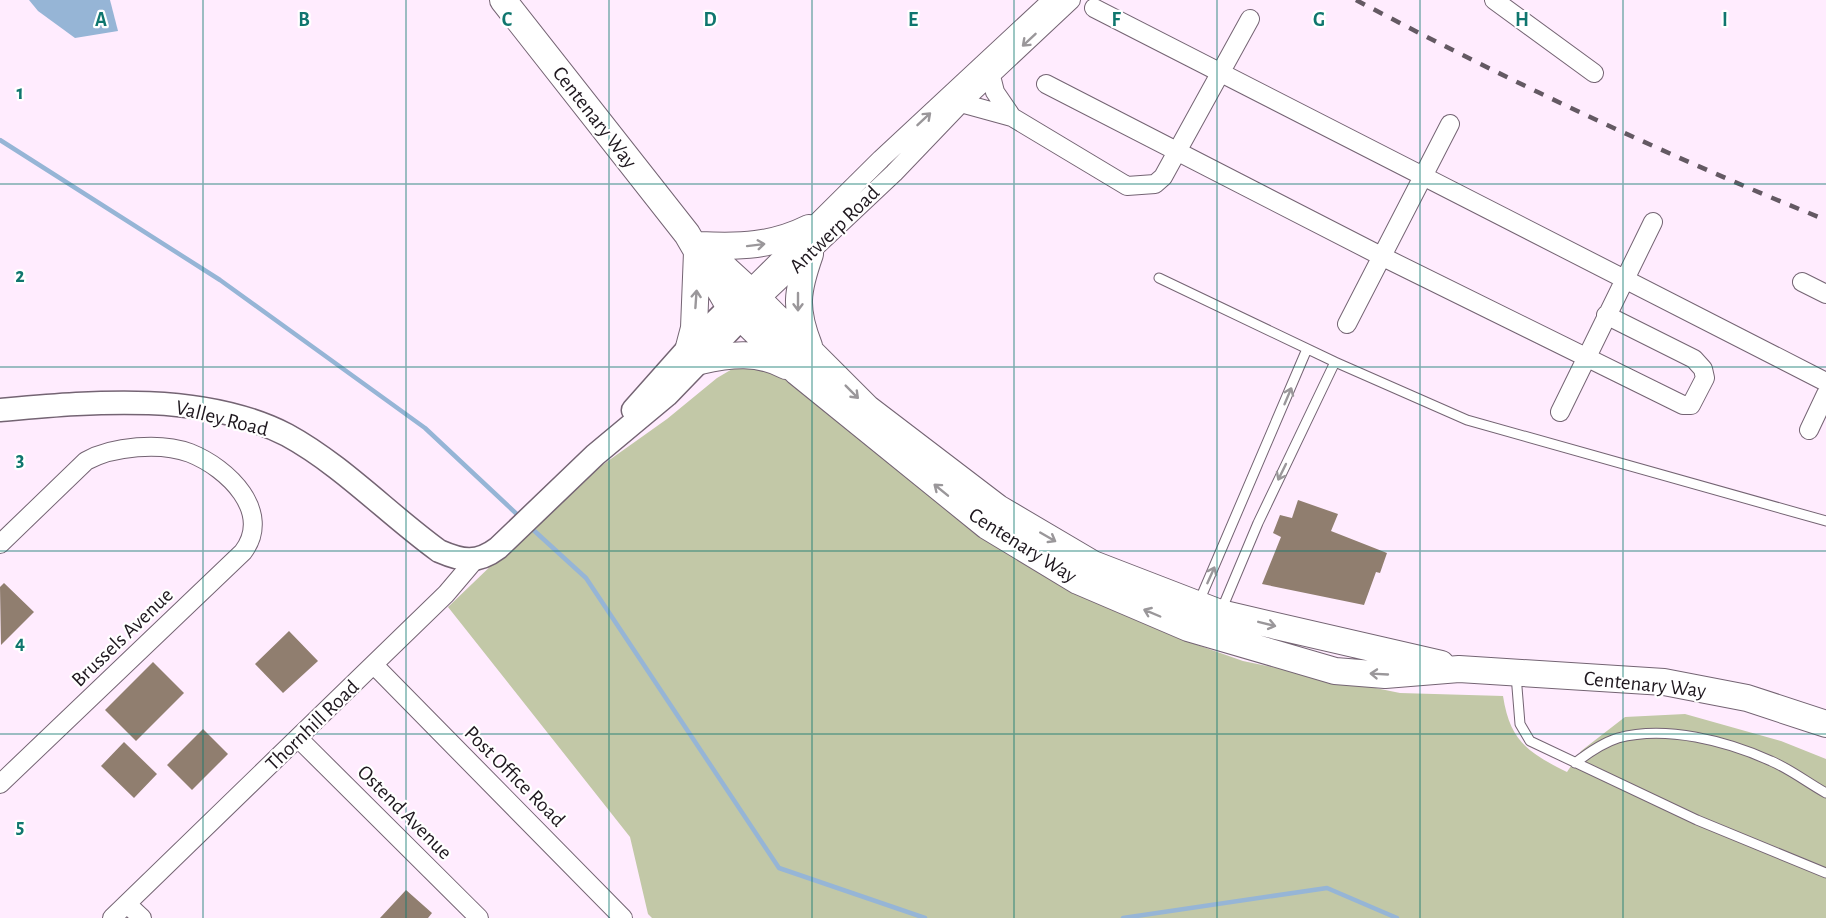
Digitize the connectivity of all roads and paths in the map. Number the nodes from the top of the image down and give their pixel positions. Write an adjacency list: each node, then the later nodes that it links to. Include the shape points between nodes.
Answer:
1 (503, 0): 18 (main road, Centenary Way)
2 (1052, 0): 17 (street, Antwerp Road, one-way to 2)
3 (1071, 0): 9 (street, Antwerp Road, one-way to 9)
4 (1494, 0): 8 (street)
5 (1094, 8): 7 (street)
6 (1250, 19): 7 (street)
7 (1220, 72): 14 (street); 15 (street)
8 (1594, 74)
9 (991, 76): 11 (street, Antwerp Road); 12 (street, via 995,92)
10 (1046, 84): 14 (street)
11 (961, 103): 12 (street); 19 (street, Antwerp Road)
12 (1012, 117): 14 (street, via 1127,186 1155,184)
13 (1450, 124): 15 (street)
14 (1176, 151): 20 (street)
15 (1423, 176): 20 (street); 22 (street)
16 (1653, 222): 22 (street)
17 (809, 228): 18 (main road, one-way to 17, via 755,246 788,239); 25 (street, Antwerp Road)
18 (695, 244): 25 (main road, Centenary Way); 26 (main road, Centenary Way); 31 (main road, one-way to 18)
19 (810, 254): 25 (street, Antwerp Road); 30 (main road, one-way to 30, via 797,302)
20 (1381, 256): 28 (street); 32 (street)
21 (1159, 278): 29 (lane)
22 (1624, 278): 27 (street); 35 (street)
23 (1802, 282): 24 (street)
24 (1826, 294)
25 (754, 295): 26 (street, Antwerp Road); 30 (main road, Centenary Way)
26 (736, 312): 31 (street, Antwerp Road); 34 (main road, Centenary Way)
27 (1606, 315): 32 (street); 32 (street, via 1694,360 1705,378 1691,405 1687,405)
28 (1347, 324)
29 (1307, 349): 33 (lane); 44 (lane, one-way to 29)
30 (810, 351): 44 (main road, Centenary Way, one-way to 44, via 867,408 998,508 1093,564)
31 (694, 354): 34 (main road, via 762,356); 41 (street, Antwerp Road, via 667,395 595,455)
32 (1585, 359): 38 (street)
33 (1335, 362): 40 (lane, via 1467,420); 44 (lane, one-way to 44, via 1258,523)
34 (796, 372): 44 (main road, Centenary Way, one-way to 34, via 1078,581 987,526)
35 (1826, 382)
36 (1826, 394): 39 (street)
37 (0, 410): 43 (street, Valley Road, via 82,402 150,402 198,408 253,422 286,435 323,459 439,551 456,559)
38 (1560, 412)
39 (1809, 430)
40 (1826, 521)
41 (511, 534): 43 (street, Thornhill Road, via 486,558)
42 (0, 544): 50 (street, Brussels Avenue, via 86,461 119,448 189,453 208,463 247,498 254,525 251,541 243,552)
43 (474, 561): 45 (street, Thornhill Road)
44 (1204, 620): 46 (main road, Centenary Way, via 1335,671 1385,675 1459,669)
45 (374, 665): 48 (street, Thornhill Road); 57 (street, Post Office Road)
46 (1515, 673): 47 (main road, Centenary Way, via 1664,682 1748,698); 49 (lane, via 1520,724 1530,741)
47 (1826, 724)
48 (298, 738): 53 (street, Thornhill Road); 56 (street, Ostend Avenue)
49 (1575, 763): 51 (lane, via 1618,739 1667,734 1715,742 1771,761); 52 (lane, via 1708,825)
50 (0, 784)
51 (1826, 793)
52 (1826, 873)
53 (127, 904): 54 (street, Thornhill Road); 55 (street)
54 (112, 918)
55 (142, 918)
56 (479, 918)
57 (623, 918)

